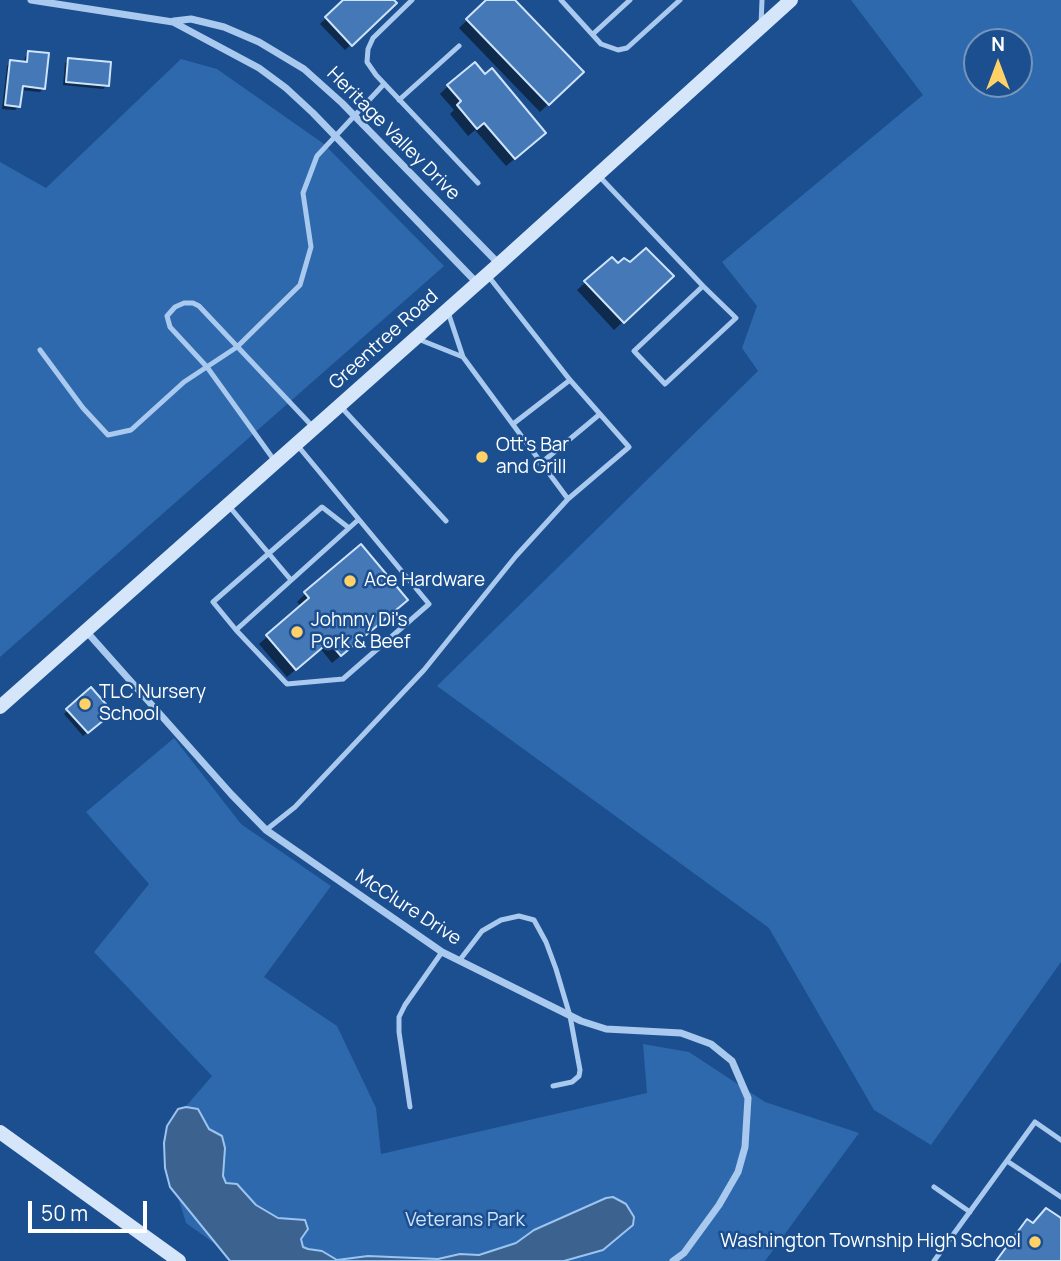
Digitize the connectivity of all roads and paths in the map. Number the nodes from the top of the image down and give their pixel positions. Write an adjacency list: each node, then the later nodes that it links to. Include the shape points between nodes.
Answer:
1 (31, 0): 8 (street, Heritage Valley Drive)
2 (412, 0): 12 (lane, via 373,38 368,49 368,62)
3 (561, 0): 10 (lane)
4 (630, 0): 10 (lane)
5 (680, 0): 10 (lane, via 627,48 607,48)
6 (762, 0): 9 (lane)
7 (791, 0): 9 (street, Greentree Road)
8 (173, 22): 14 (street, Heritage Valley Drive, via 210,23 259,42 304,69); 15 (street, Heritage Valley Drive, via 259,68)
9 (761, 28): 16 (street, Greentree Road)
10 (593, 33)
11 (459, 46): 13 (lane)
12 (384, 84): 13 (lane); 14 (lane)
13 (399, 100): 17 (lane)
14 (354, 115): 15 (lane); 18 (street, Heritage Valley Drive)
15 (334, 136): 19 (street, Heritage Valley Drive); 23 (lane, via 317,156 303,193 311,247 300,285)
16 (598, 175): 18 (street, Greentree Road); 20 (lane)
17 (478, 183)
18 (499, 264): 19 (street, Greentree Road)
19 (482, 279): 21 (street, Greentree Road); 27 (lane)
20 (703, 286): 20 (lane, via 634,351 665,384 736,318)
21 (447, 309): 22 (street, Greentree Road); 25 (lane)
22 (415, 338): 25 (lane); 28 (street, Greentree Road)
23 (237, 347): 26 (lane); 26 (lane, via 199,306 184,303 175,307 167,316 170,327); 31 (lane)
24 (40, 349): 26 (lane, via 107,435 131,430)
25 (463, 357): 30 (lane)
26 (207, 367): 33 (lane)
27 (570, 380): 29 (lane); 30 (lane)
28 (339, 405): 31 (street, Greentree Road); 38 (lane)
29 (600, 414): 34 (lane); 35 (lane, via 629,447)
30 (513, 424): 34 (lane)
31 (314, 428): 32 (street, Greentree Road)
32 (296, 444): 33 (street, Greentree Road); 37 (lane)
33 (275, 462): 36 (street, Greentree Road)
34 (540, 464): 35 (lane)
35 (568, 499): 45 (lane, via 424,670 295,807)
36 (228, 505): 40 (lane); 42 (street, Greentree Road)
37 (358, 520): 39 (lane); 43 (lane, via 429,604 344,678 287,684)
38 (446, 522)
39 (349, 528): 40 (lane, via 322,507); 41 (lane)
40 (268, 554): 41 (lane); 43 (lane, via 213,602)
41 (291, 580): 43 (lane)
42 (86, 630): 44 (street, Greentree Road); 45 (street, McClure Drive)
43 (236, 630)
44 (0, 706)
45 (266, 830): 46 (street, McClure Drive)
46 (442, 952): 47 (street, McClure Drive); 50 (lane, via 399,1017)
47 (458, 961): 48 (street, McClure Drive); 48 (lane, via 482,931 501,920 519,916 534,920 547,942)
48 (570, 1016): 49 (lane, via 579,1076); 58 (street, McClure Drive, via 606,1029 681,1033 711,1044 732,1061 748,1098 738,1172 684,1253)
49 (553, 1086)
50 (410, 1107)
51 (0, 1132): 57 (street)
52 (1061, 1140): 53 (lane, via 1035,1122)
53 (1007, 1161): 55 (lane); 56 (lane)
54 (934, 1187): 56 (lane)
55 (1061, 1197)
56 (970, 1212): 59 (lane)
57 (179, 1261)
58 (673, 1261)
59 (934, 1261)

